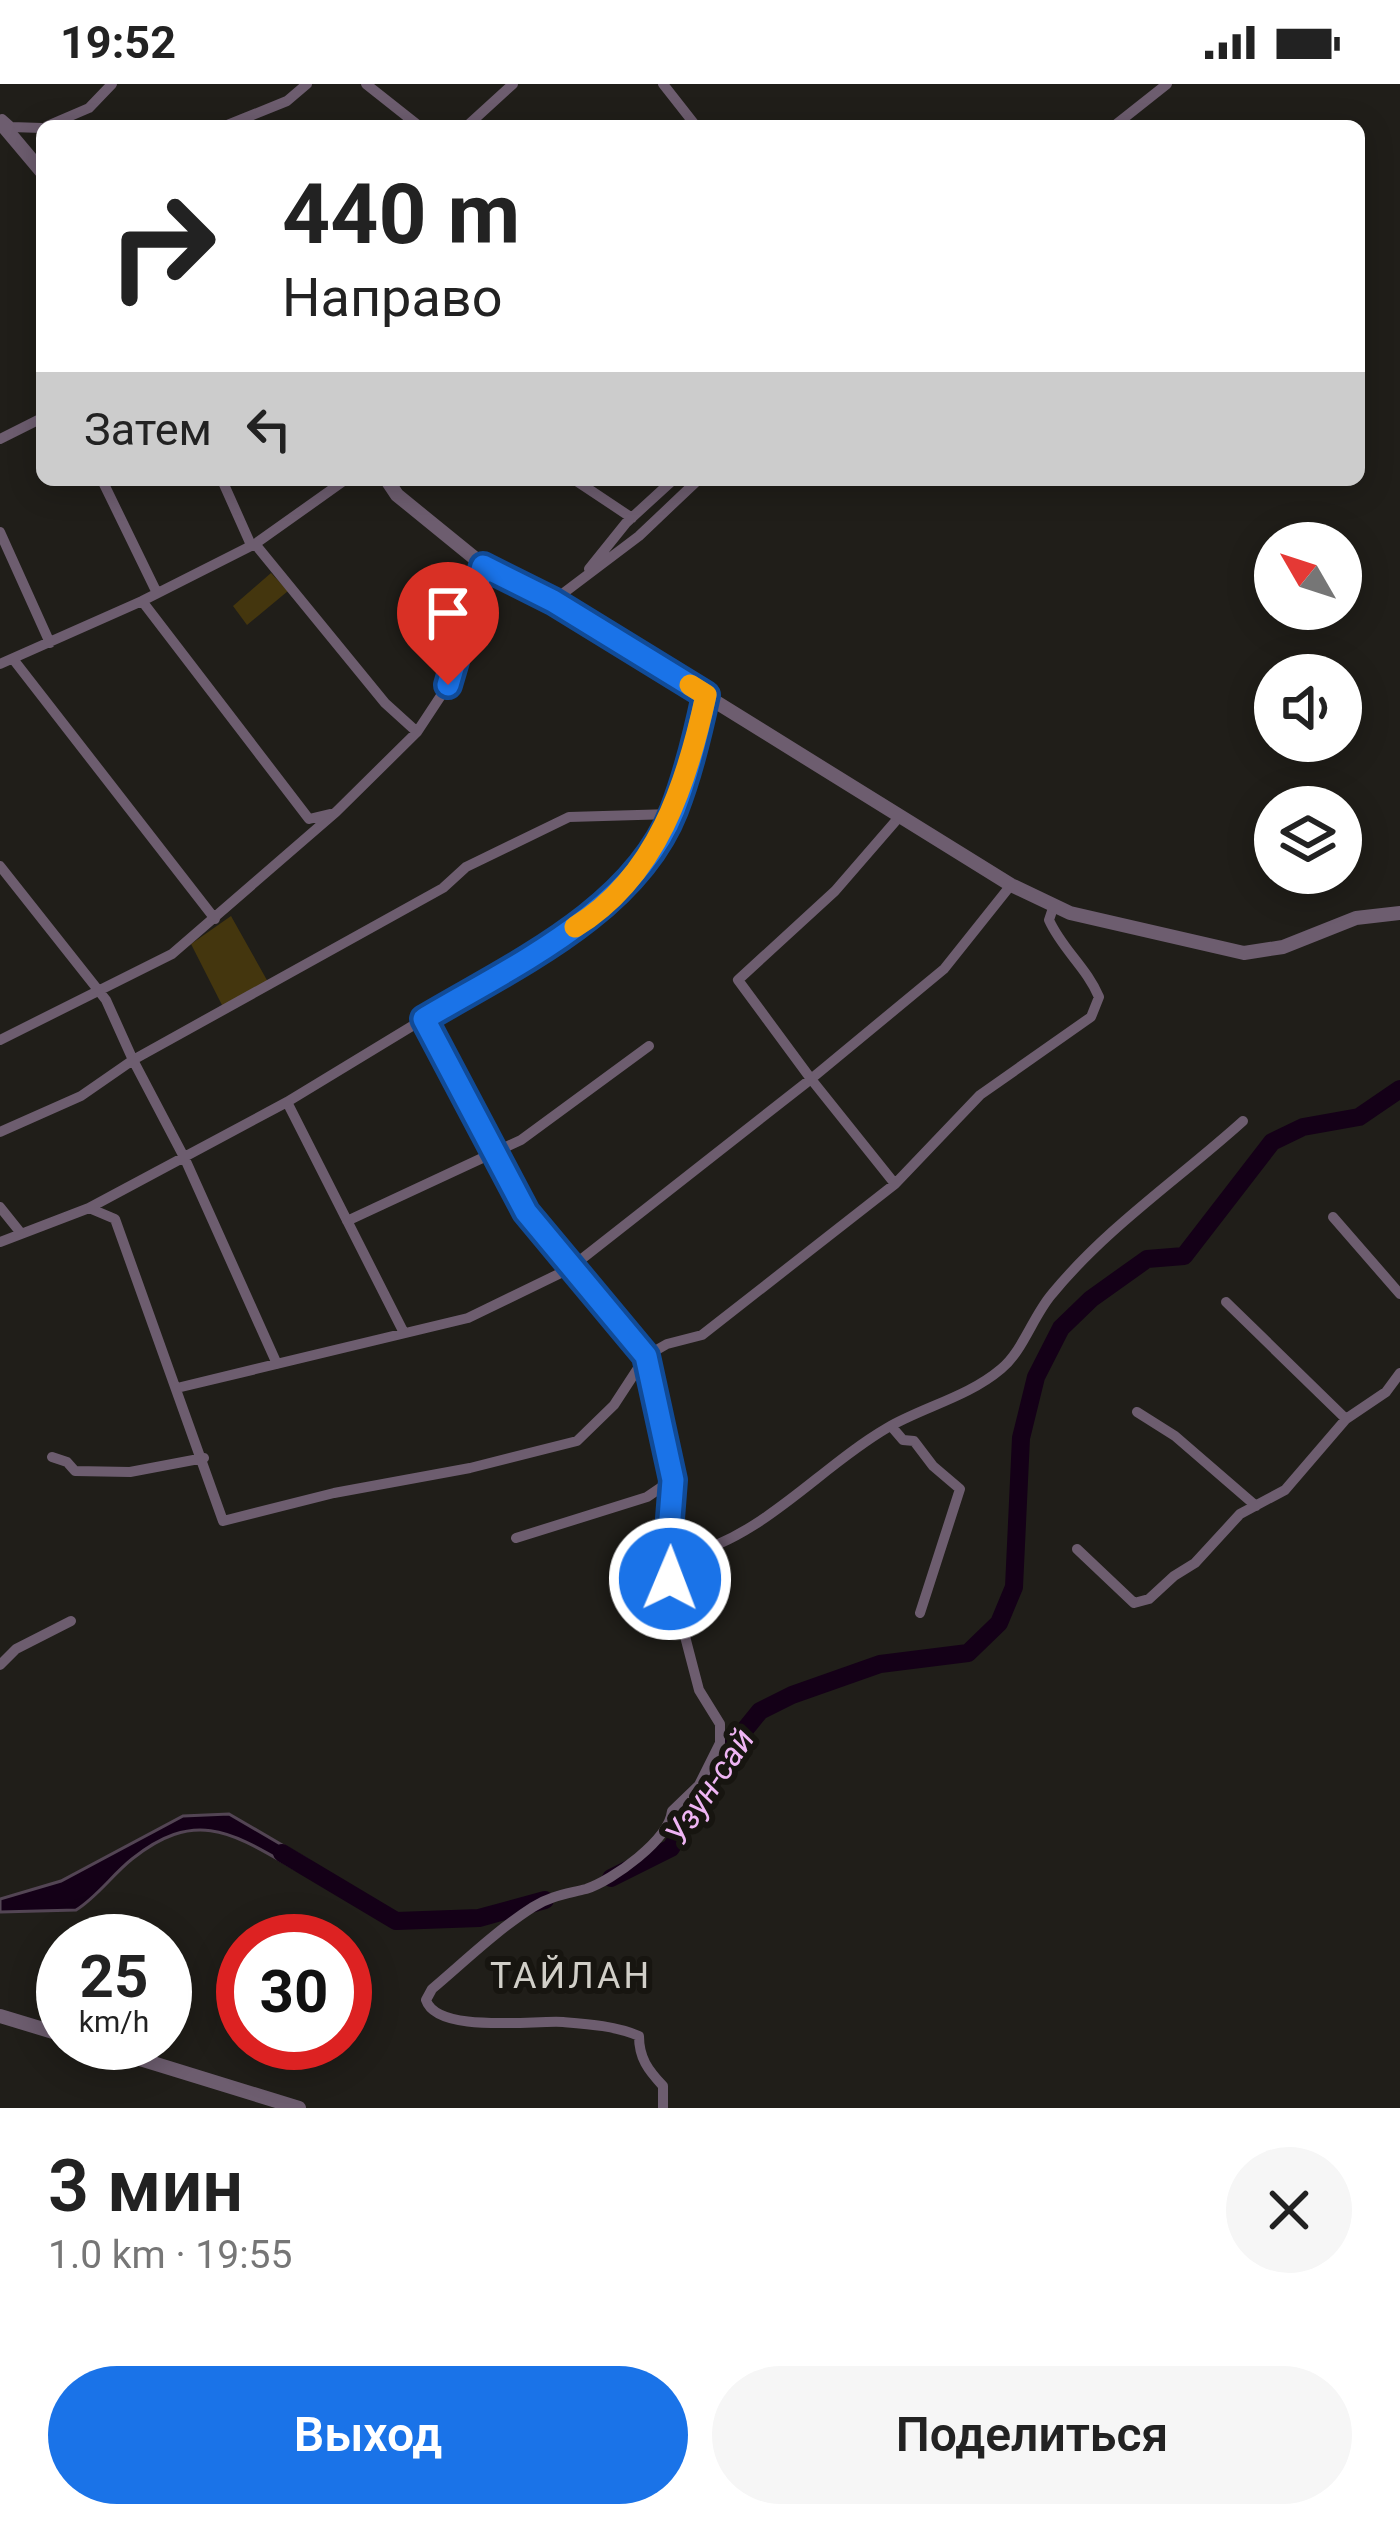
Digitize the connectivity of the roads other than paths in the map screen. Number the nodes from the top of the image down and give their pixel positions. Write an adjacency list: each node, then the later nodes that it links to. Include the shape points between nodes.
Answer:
1 (112, 84): 8 (street, via 89,108)
2 (307, 84): 9 (street)
3 (366, 84): 10 (street)
4 (513, 84): 11 (street)
5 (663, 84): 12 (street)
6 (1167, 84): 13 (street)
7 (0, 120): 14 (street); 15 (street)
8 (61, 120)
9 (240, 120)
10 (411, 120)
11 (474, 120)
12 (691, 120)
13 (1122, 120)
14 (36, 127)
15 (36, 165)
16 (36, 421): 17 (street)
17 (0, 439)
18 (105, 486): 30 (street)
19 (225, 486): 27 (street)
20 (336, 486): 27 (street)
21 (391, 486): 28 (street)
22 (584, 486): 25 (street)
23 (667, 486): 25 (street)
24 (692, 486): 29 (street)
25 (632, 518): 29 (street)
26 (0, 532): 33 (street)
27 (253, 544): 30 (street); 37 (street)
28 (483, 566): 32 (street); 37 (street, via 448,685)
29 (579, 580): 32 (street)
30 (157, 593): 31 (street)
31 (142, 601): 33 (street); 38 (street, via 309,819)
32 (553, 601): 36 (street)
33 (50, 643): 34 (street)
34 (13, 659): 35 (street); 45 (street)
35 (0, 664)
36 (706, 695): 39 (street); 40 (street)
37 (417, 733): 38 (street)
38 (336, 812): 45 (street)
39 (672, 814): 47 (street, via 632,877 590,918); 50 (street, via 569,817 466,867 443,888)
40 (900, 816): 42 (street); 51 (street, via 835,891 739,980)
41 (0, 866): 46 (street)
42 (1011, 885): 43 (street); 51 (street, via 944,969)
43 (1054, 905): 44 (street, via 1244,952); 57 (street, via 1048,920 1099,997 1091,1017 980,1095)
44 (1400, 913)
45 (214, 920): 46 (street)
46 (99, 992): 48 (street); 50 (street)
47 (424, 1019): 52 (street); 55 (street)
48 (0, 1040)
49 (649, 1046): 55 (street)
50 (133, 1060): 54 (street, via 81,1096); 56 (street)
51 (811, 1079): 57 (street); 64 (street)
52 (287, 1102): 56 (street); 61 (street)
53 (1243, 1121): 74 (street, via 1096,1247 1051,1295 1006,1365)
54 (0, 1132)
55 (495, 1153): 61 (street); 64 (street)
56 (185, 1159): 59 (street); 69 (street)
57 (895, 1184): 68 (street, via 702,1335)
58 (0, 1207): 62 (street)
59 (89, 1208): 62 (street); 71 (street, via 115,1219)
60 (1333, 1217): 65 (street)
61 (347, 1221): 67 (street)
62 (20, 1232): 63 (street)
63 (0, 1241)
64 (569, 1269): 67 (street, via 467,1318); 68 (street)
65 (1400, 1294)
66 (1226, 1302): 73 (street)
67 (403, 1331): 69 (street)
68 (646, 1356): 76 (street, via 614,1406 577,1442 470,1468 223,1521); 77 (street)
69 (277, 1364): 71 (street)
70 (1400, 1373): 73 (street)
71 (177, 1388): 76 (street)
72 (1137, 1412): 78 (street)
73 (1346, 1419): 78 (street, via 1285,1490)
74 (891, 1426): 80 (street, via 706,1550 686,1555); 82 (street, via 960,1489)
75 (52, 1457): 76 (street, via 75,1472 100,1474)
76 (204, 1458)
77 (673, 1480): 79 (street, via 647,1497); 80 (street)
78 (1256, 1506): 81 (street, via 1195,1563 1134,1603)
79 (516, 1538)
80 (671, 1540): 89 (street, via 670,1579 699,1690 720,1724 720,1743 699,1785 672,1811 655,1844 590,1888 549,1897 520,1916 426,2000 441,2017 626,2030 639,2036 646,2067 664,2092)
81 (1077, 1550)
82 (920, 1613)
83 (71, 1621): 84 (street)
84 (0, 1665)
85 (0, 2016): 86 (street)
86 (36, 2027)
87 (176, 2070): 88 (street)
88 (299, 2108)
89 (663, 2108)

